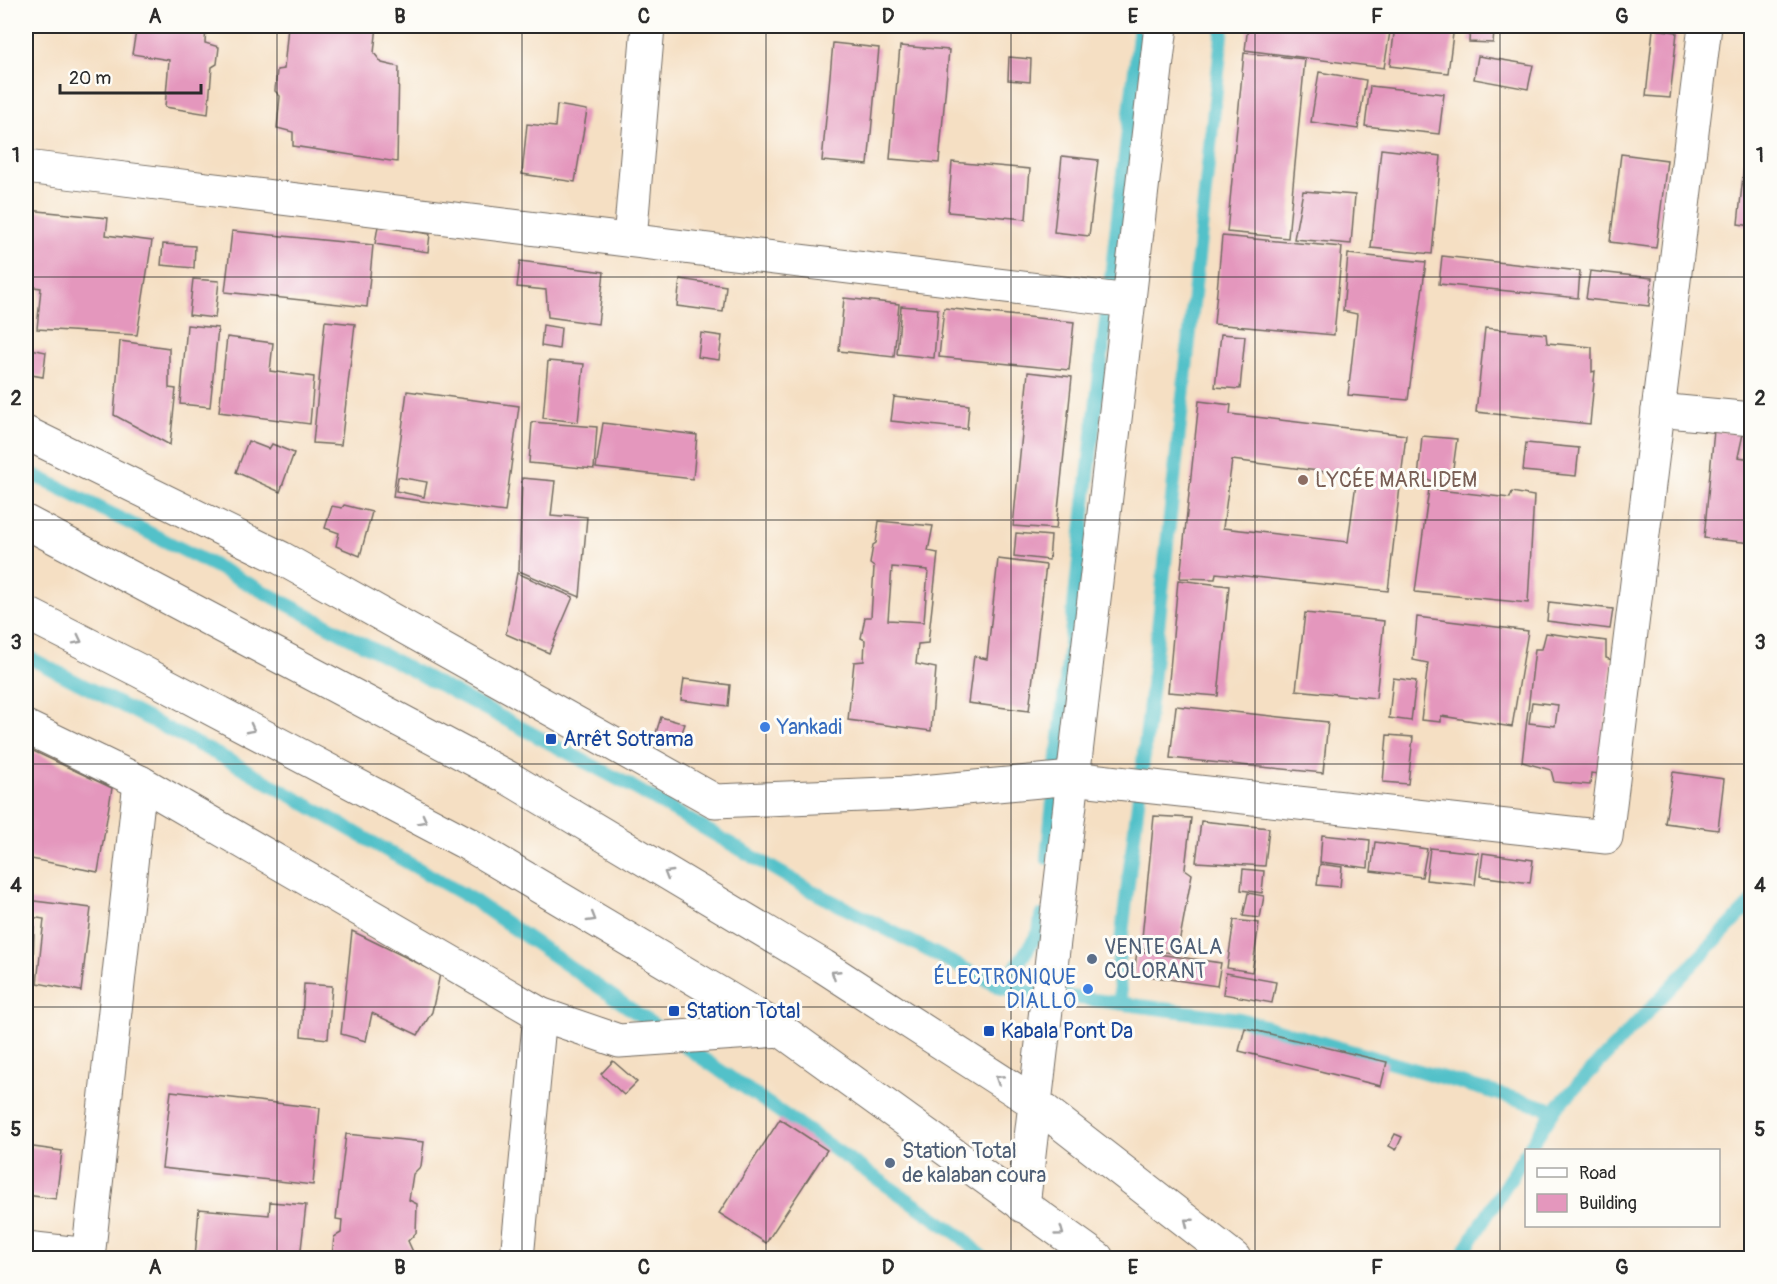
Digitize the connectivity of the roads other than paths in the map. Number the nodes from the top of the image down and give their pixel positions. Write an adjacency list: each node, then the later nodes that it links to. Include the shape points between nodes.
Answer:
1 (648, 26): 5 (main road)
2 (1161, 26): 6 (main road)
3 (1705, 26): 7 (main road)
4 (26, 167): 5 (main road)
5 (630, 240): 6 (main road)
6 (1129, 301): 13 (main road)
7 (1658, 410): 8 (main road); 13 (main road, via 1606,837)
8 (1752, 419)
9 (26, 433): 13 (main road, via 281,558 715,801 911,793)
10 (26, 522): 17 (main road, one-way to 10, via 823,966 507,777)
11 (26, 613): 16 (main road, one-way to 16, via 468,844)
12 (26, 727): 14 (main road)
13 (1072, 778): 17 (main road)
14 (140, 782): 15 (main road); 20 (main road)
15 (540, 1014): 16 (main road, via 620,1041); 21 (main road)
16 (781, 1030): 18 (main road)
17 (1035, 1103): 18 (main road); 23 (main road, one-way to 17)
18 (1023, 1206): 22 (main road, one-way to 22)
19 (26, 1248): 20 (main road)
20 (88, 1257)
21 (517, 1258)
22 (1097, 1258)
23 (1234, 1258)

